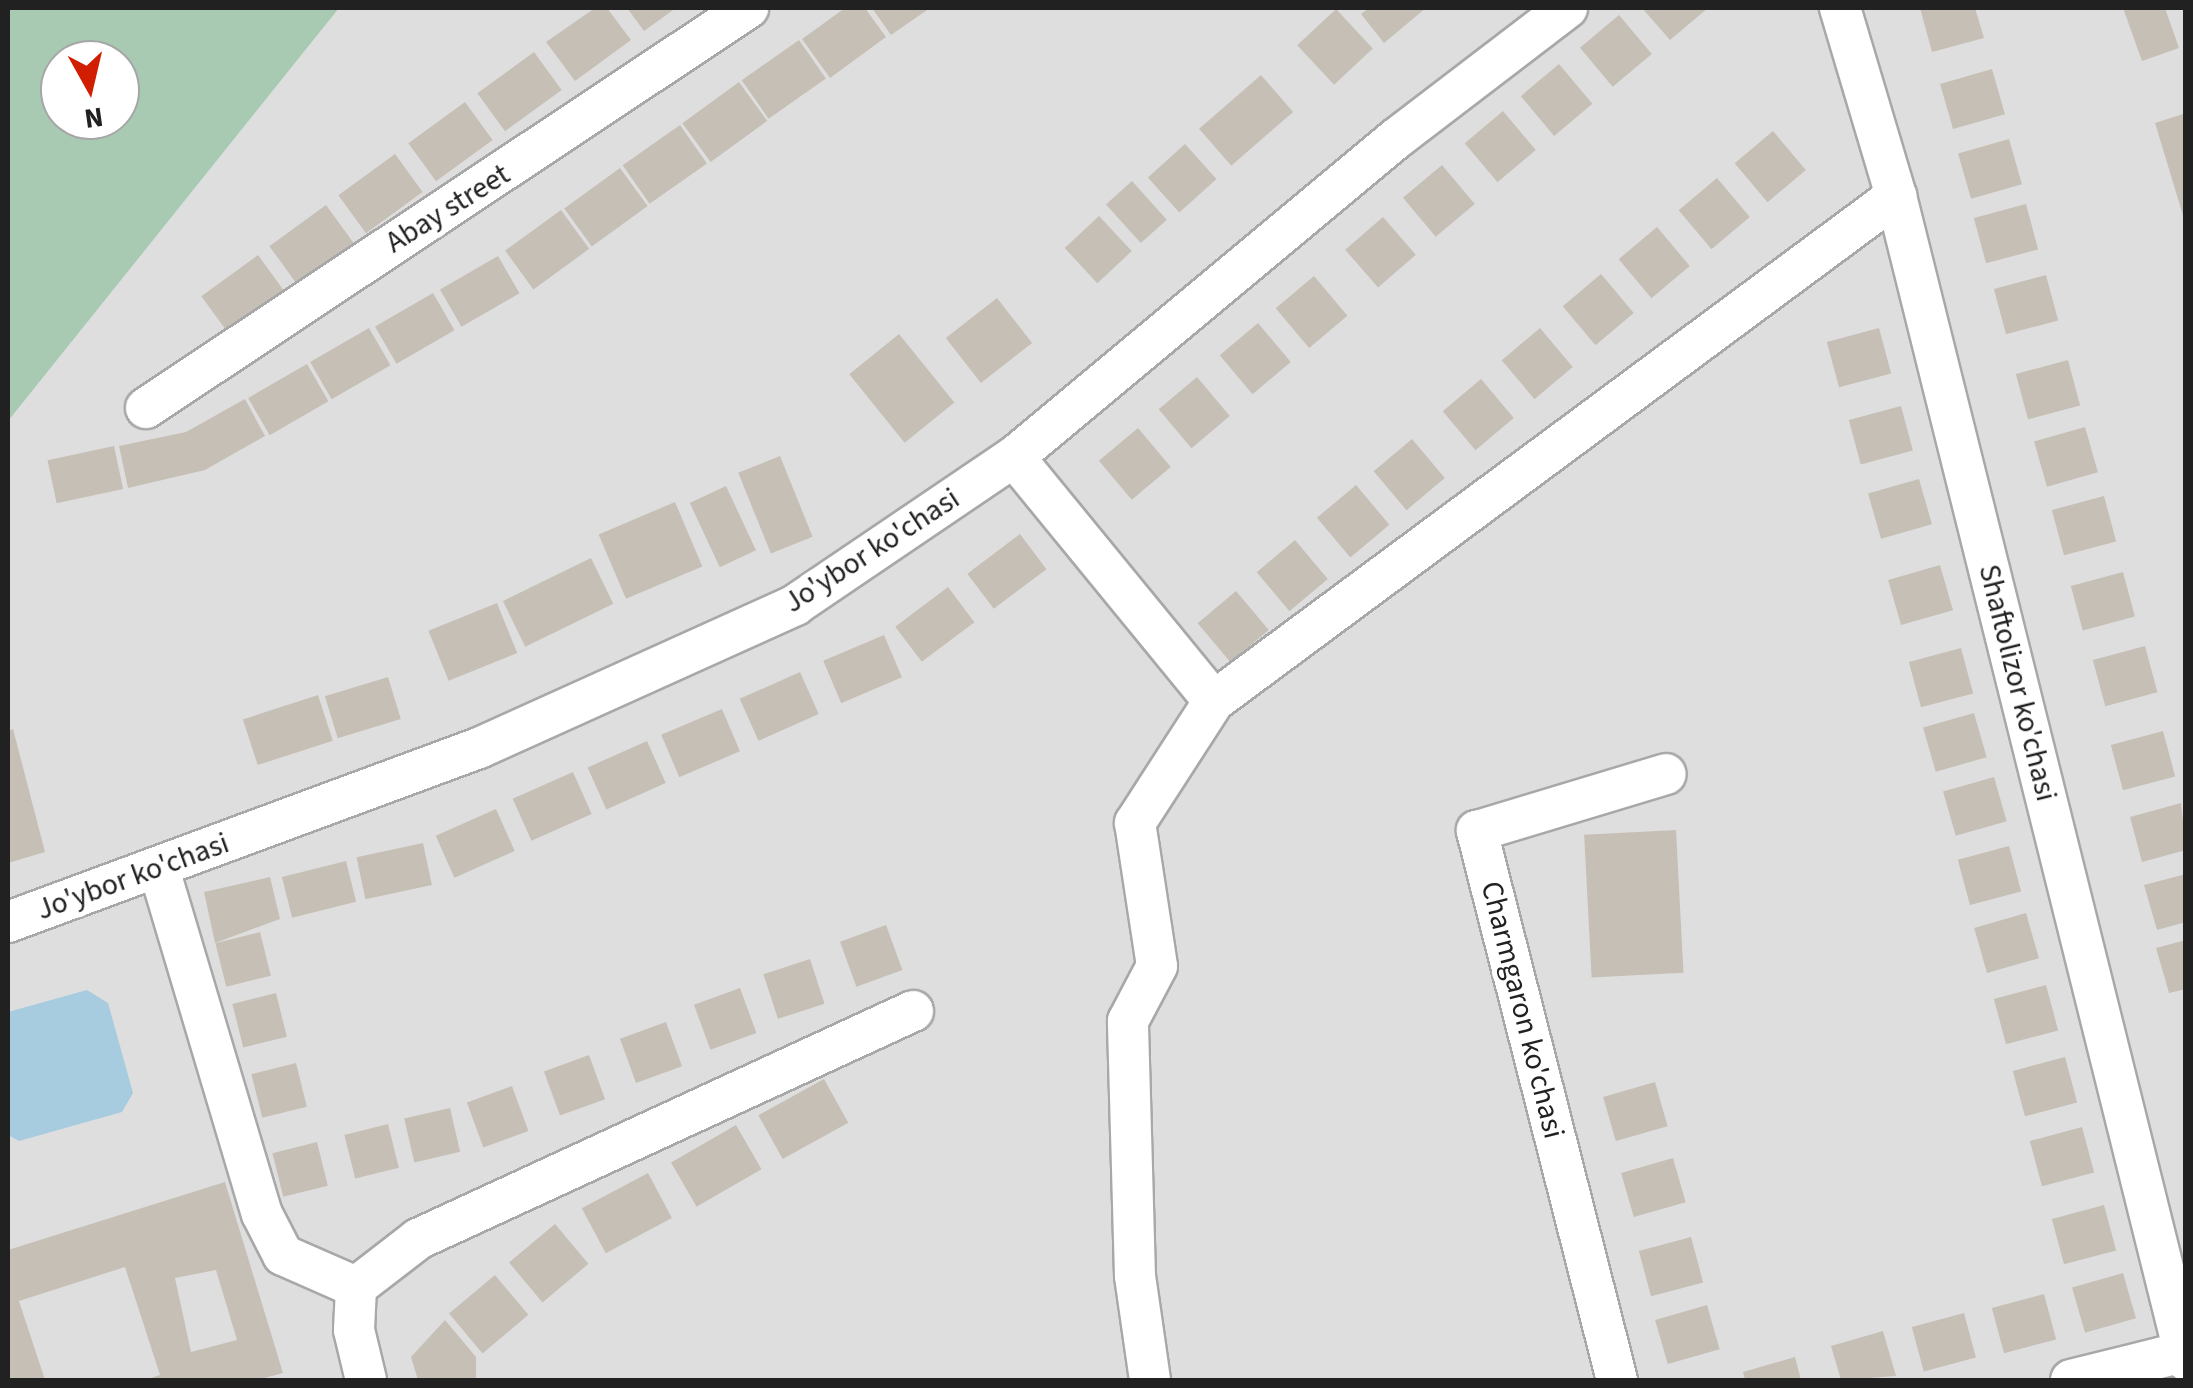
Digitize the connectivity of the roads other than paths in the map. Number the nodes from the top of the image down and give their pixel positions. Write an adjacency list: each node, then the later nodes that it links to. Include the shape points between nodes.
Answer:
1 (748, 8): 5 (street, Abay street)
2 (1567, 8): 6 (street, Jo'ybor ko'chasi, via 1397,138)
3 (1840, 8): 4 (street, Shaftolizor ko'chasi)
4 (1896, 196): 7 (street); 13 (street, Shaftolizor ko'chasi)
5 (146, 408)
6 (1014, 458): 7 (street); 9 (street, Jo'ybor ko'chasi, via 795,604 479,748)
7 (1214, 701): 15 (street, via 1135,823 1156,966 1128,1021 1135,1276)
8 (1666, 774): 16 (street, Charmgaron ko'chasi, via 1477,831)
9 (159, 869): 10 (street, Jo'ybor ko'chasi); 12 (street, via 262,1214 283,1255)
10 (8, 922)
11 (913, 1012): 12 (street, via 418,1239)
12 (356, 1288): 14 (street)
13 (2184, 1356): 17 (street)
14 (361, 1379)
15 (1150, 1380)
16 (1617, 1380)
17 (2071, 1380)

